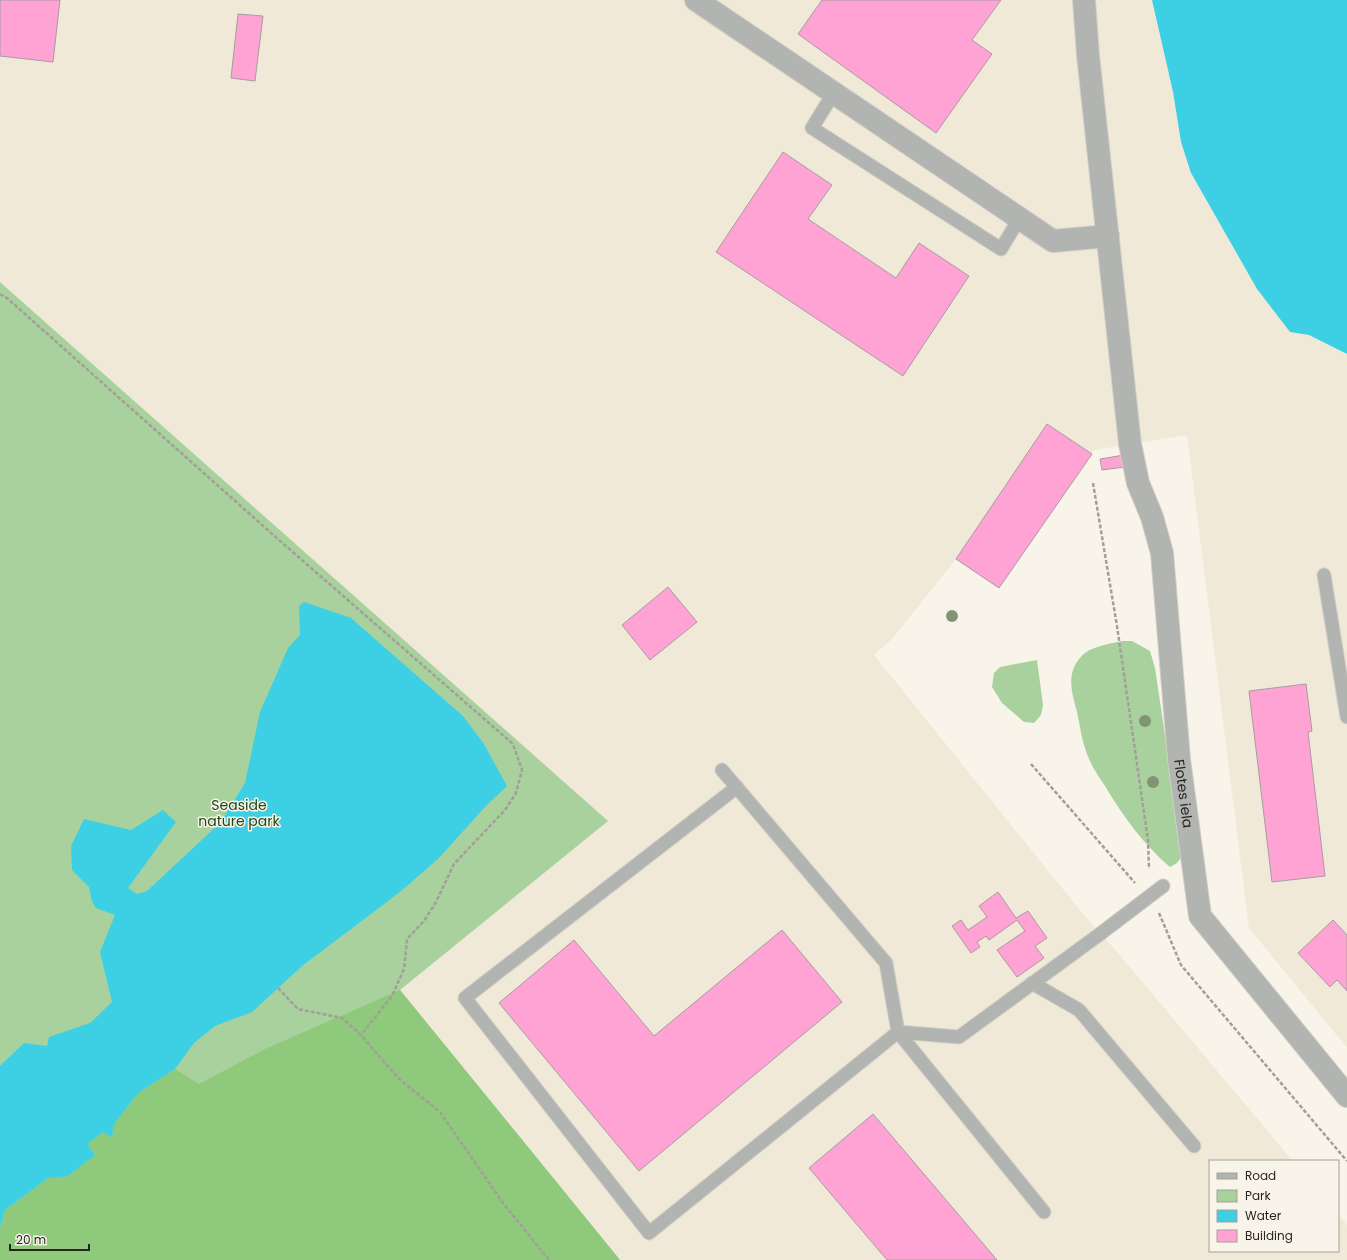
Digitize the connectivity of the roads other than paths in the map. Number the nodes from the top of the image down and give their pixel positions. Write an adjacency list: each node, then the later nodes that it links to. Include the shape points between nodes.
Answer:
1 (696, 0): 3 (street)
2 (1084, 0): 5 (street, Flotes iela, via 1088,63)
3 (833, 94): 4 (street); 4 (lane, via 812,128 1001,249)
4 (1019, 219): 5 (street, via 1053,241)
5 (1108, 236): 13 (street, Flotes iela, via 1130,444 1138,482 1152,517 1162,553 1179,759 1200,916)
6 (1324, 575): 7 (lane)
7 (1347, 716)
8 (722, 770): 9 (lane)
9 (737, 787): 12 (lane, via 886,963); 12 (lane, via 466,998 649,1233)
10 (1162, 886): 11 (lane)
11 (1032, 983): 12 (lane, via 959,1036); 14 (lane, via 1079,1010)
12 (898, 1032): 15 (lane)
13 (1347, 1096)
14 (1194, 1146)
15 (1044, 1212)

